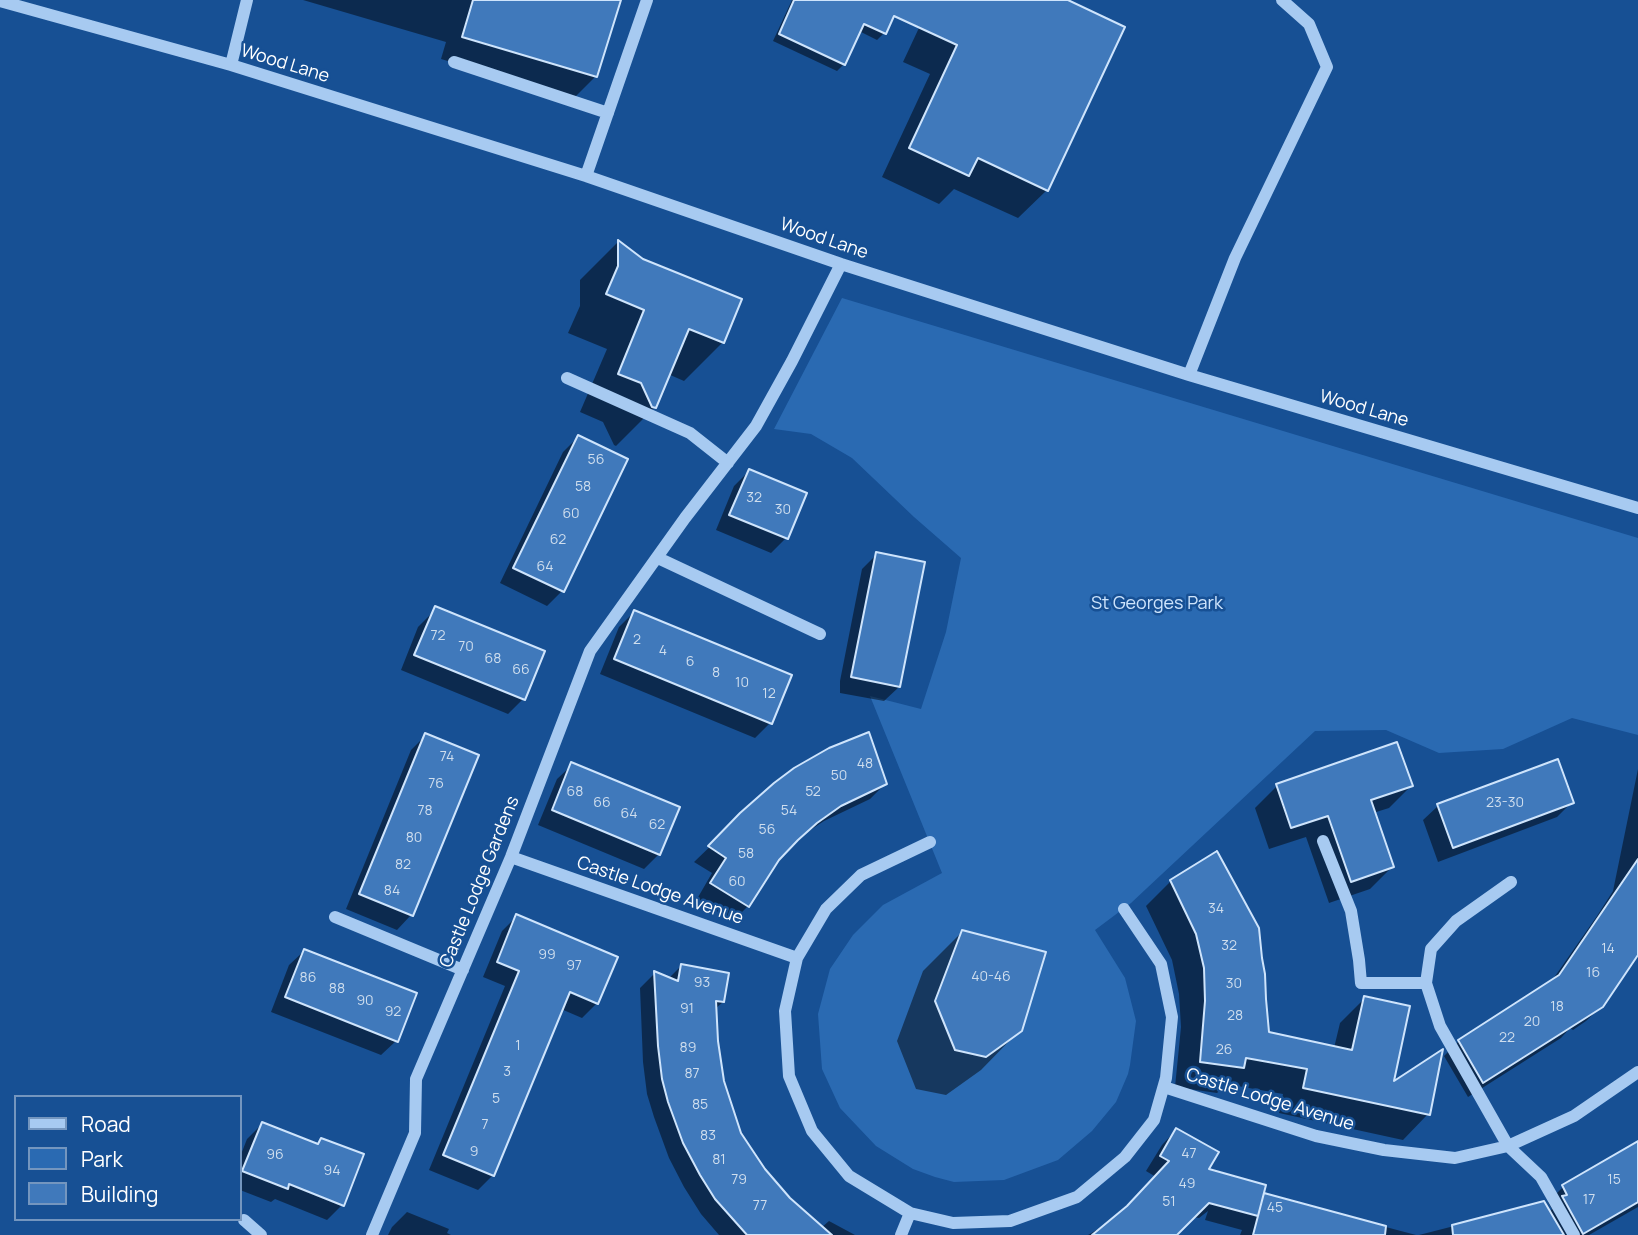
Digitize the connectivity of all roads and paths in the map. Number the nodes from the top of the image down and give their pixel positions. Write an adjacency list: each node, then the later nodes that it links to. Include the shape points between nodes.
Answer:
1 (247, 0): 6 (street)
2 (647, 0): 7 (street)
3 (1282, 0): 10 (street, via 1309,24 1327,66 1235,258)
4 (0, 1): 6 (street, Wood Lane)
5 (454, 62): 7 (street)
6 (231, 65): 8 (street, Wood Lane)
7 (608, 113): 8 (street)
8 (586, 176): 9 (street, Wood Lane)
9 (841, 264): 10 (street, Wood Lane); 12 (street, Castle Lodge Gardens, via 756,426)
10 (1189, 375): 13 (street, Wood Lane)
11 (567, 378): 12 (street, via 690,433)
12 (728, 463): 14 (street, Castle Lodge Gardens)
13 (1638, 508)
14 (658, 558): 15 (street); 18 (street, Castle Lodge Gardens, via 590,651)
15 (820, 634)
16 (1323, 841): 24 (street, via 1351,911 1361,983)
17 (930, 842): 22 (street, Castle Lodge Avenue, via 861,875 826,909)
18 (511, 857): 22 (street, Castle Lodge Avenue); 23 (street, Castle Lodge Gardens)
19 (1511, 881): 24 (street, via 1456,921 1432,948)
20 (1124, 909): 26 (street, Castle Lodge Avenue, via 1161,964 1172,1017)
21 (335, 917): 23 (street)
22 (797, 958): 28 (street, Castle Lodge Avenue, via 785,1011 789,1076 813,1132 849,1175)
23 (463, 970): 31 (street, Castle Lodge Gardens, via 416,1079 415,1133)
24 (1426, 983): 27 (street, via 1440,1026)
25 (1637, 1077): 27 (street, Castle Lodge Avenue, via 1574,1116)
26 (1164, 1087): 27 (street, Castle Lodge Avenue, via 1316,1136 1384,1150 1455,1158); 28 (street, Castle Lodge Avenue, via 1154,1120 1125,1157 1077,1197 1010,1222 953,1223)
27 (1508, 1146): 33 (street, via 1541,1177)
28 (910, 1213): 32 (street)
29 (244, 1220): 30 (street)
30 (261, 1235)
31 (372, 1235)
32 (901, 1235)
33 (1574, 1235)

